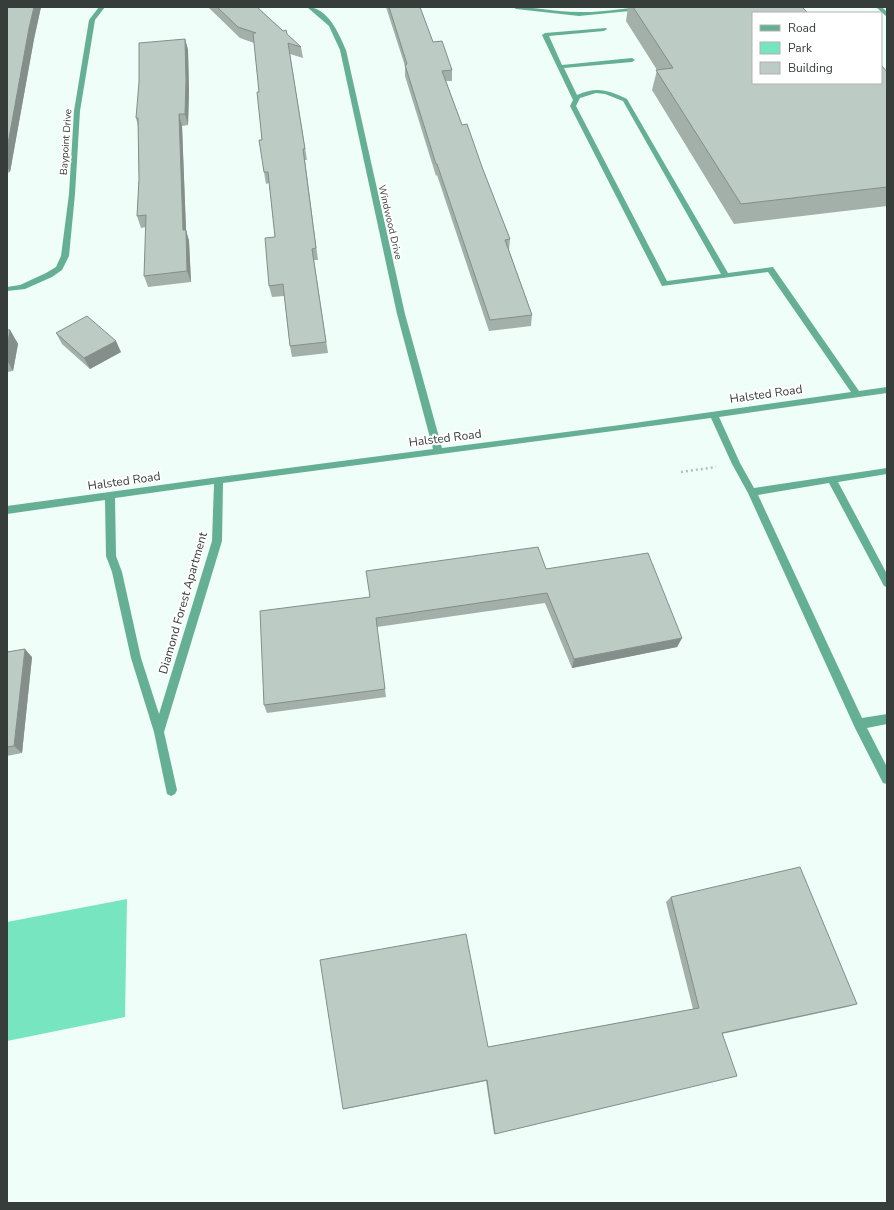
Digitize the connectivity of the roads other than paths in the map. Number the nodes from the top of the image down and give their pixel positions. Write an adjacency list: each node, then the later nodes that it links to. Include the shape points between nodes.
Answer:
1 (102, 7): 13 (street, Baypoint Drive, via 92,20 77,111 65,256 59,268 49,275 22,287)
2 (310, 7): 17 (street, Windwood Drive, via 333,26 343,50 401,314)
3 (516, 7): 6 (street)
4 (650, 7): 6 (street, via 578,14)
5 (879, 7): 7 (street)
6 (562, 8)
7 (886, 14)
8 (604, 29): 10 (street, via 545,35)
9 (632, 60): 10 (street)
10 (560, 67): 11 (street)
11 (576, 100): 12 (street, via 590,91 604,91 624,100); 12 (street, via 573,106 665,284)
12 (726, 275): 15 (street, via 770,269)
13 (7, 290)
14 (887, 390): 15 (street, Halsted Road)
15 (857, 394): 16 (street, Halsted Road)
16 (714, 414): 17 (street, Halsted Road); 21 (street, via 736,464)
17 (438, 451): 19 (street, Halsted Road)
18 (887, 471): 20 (street)
19 (219, 480): 22 (street, Halsted Road); 27 (street, Diamond Forest Apartment, via 217,541)
20 (832, 480): 21 (street); 24 (street)
21 (752, 492): 26 (street)
22 (110, 496): 23 (street, Halsted Road); 27 (street, Diamond Forest Apartment, via 111,556 117,572 136,658)
23 (7, 510)
24 (887, 583)
25 (887, 719): 26 (street)
26 (860, 724): 28 (street)
27 (159, 732): 29 (street, Diamond Forest Apartment)
28 (887, 779)
29 (171, 790)

